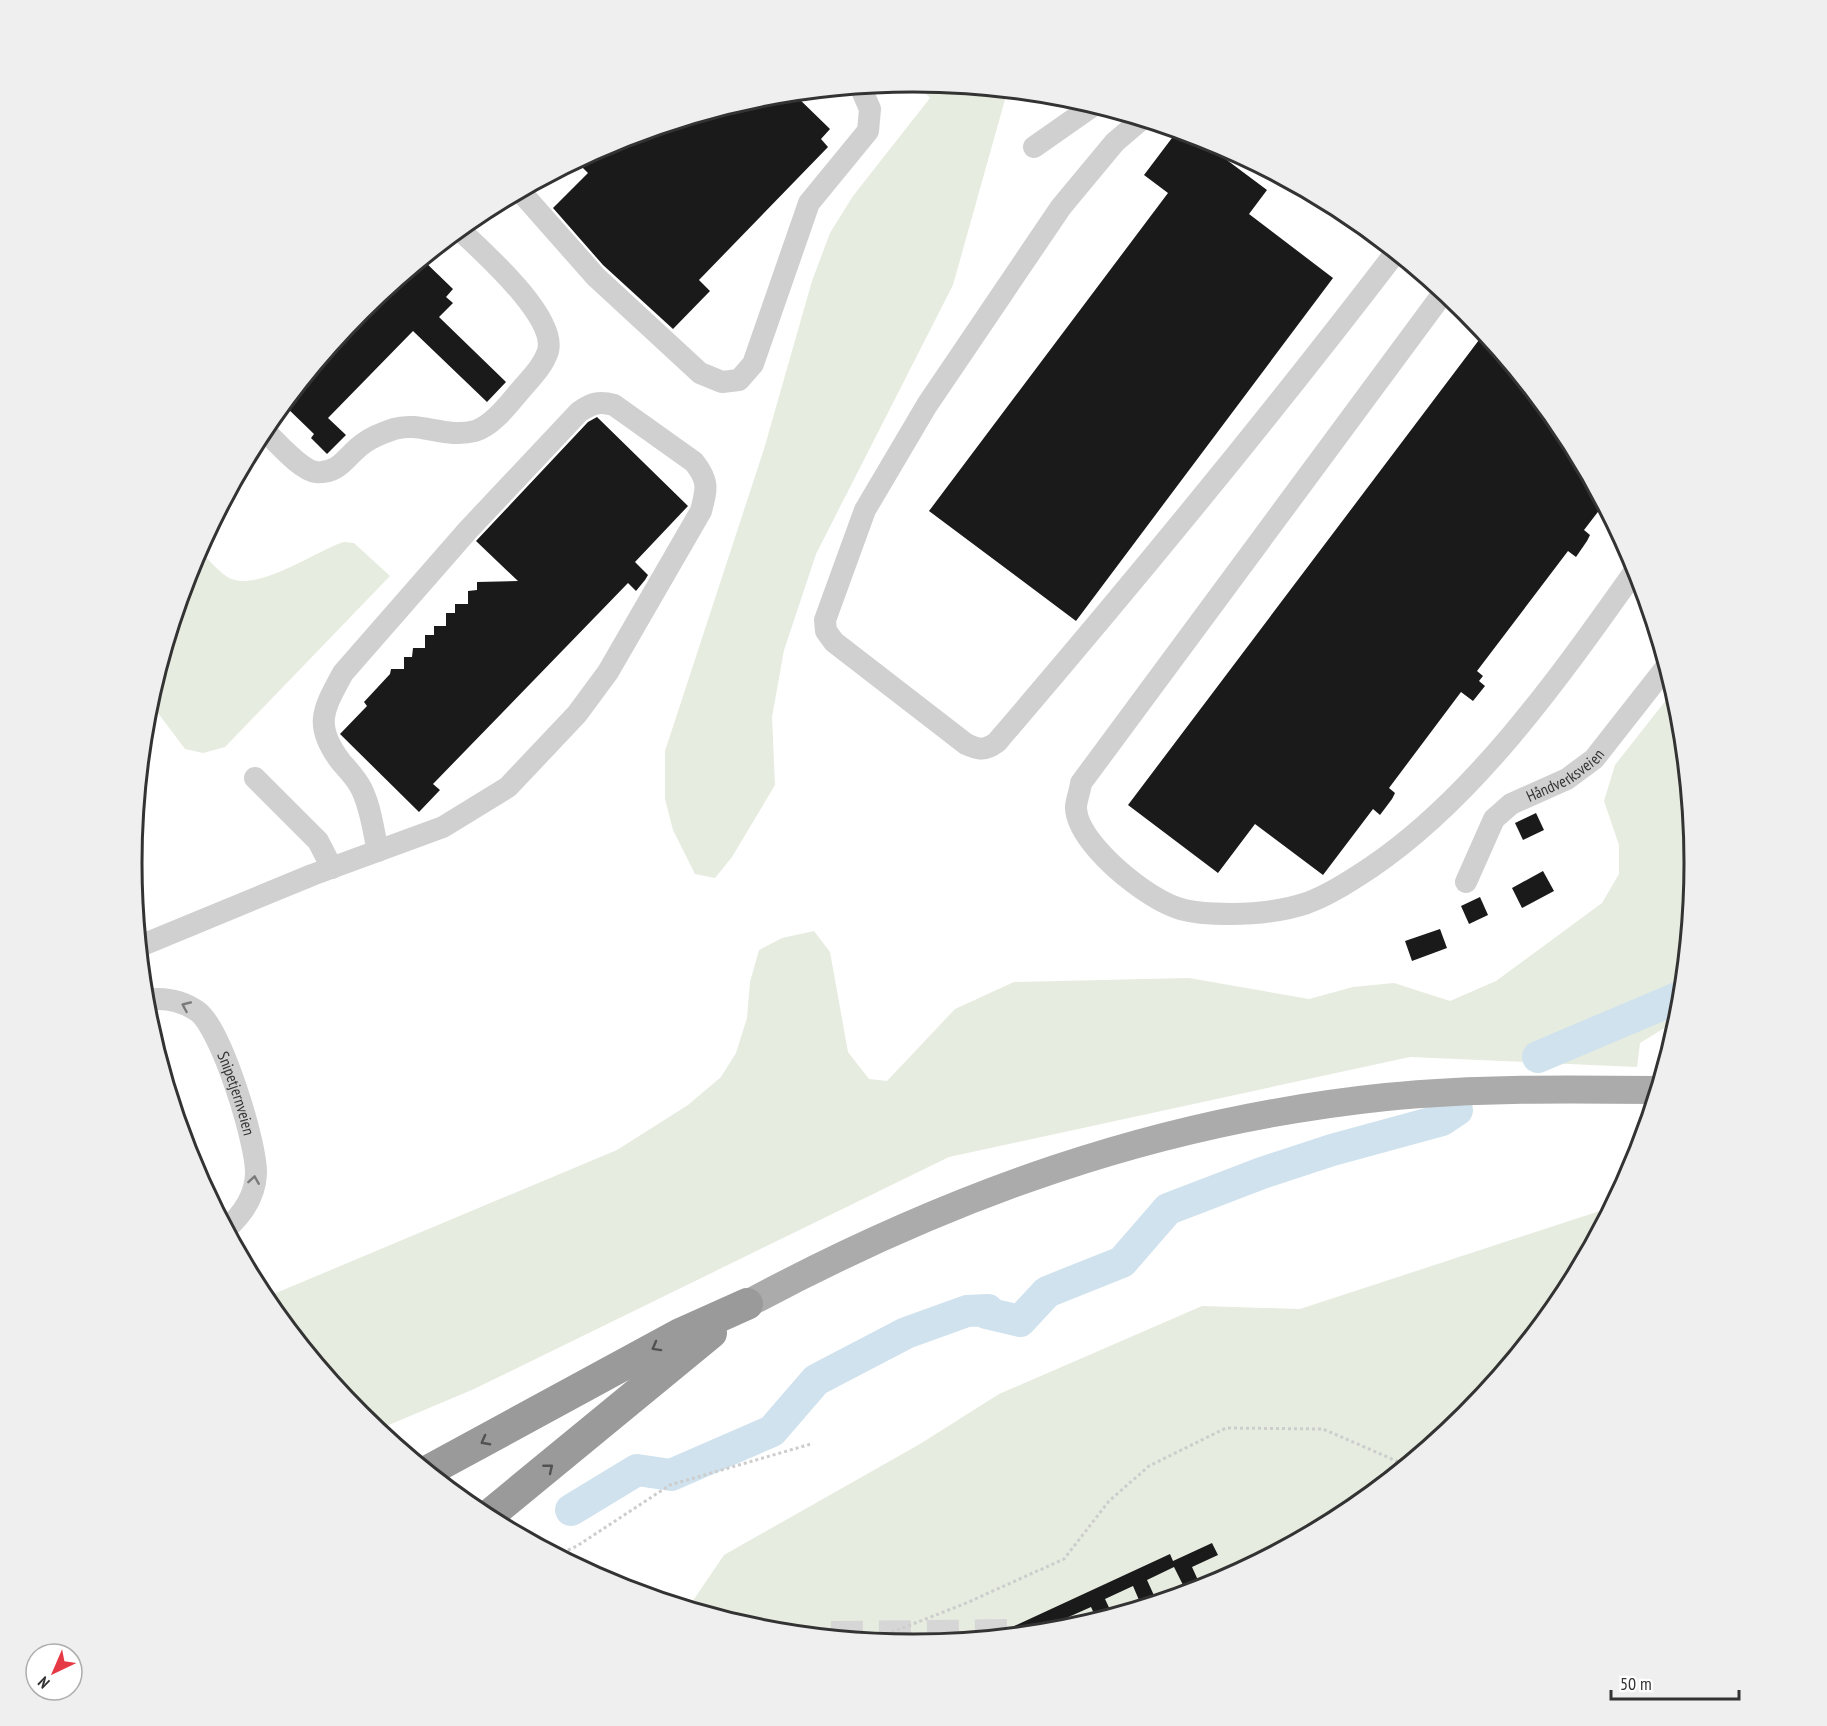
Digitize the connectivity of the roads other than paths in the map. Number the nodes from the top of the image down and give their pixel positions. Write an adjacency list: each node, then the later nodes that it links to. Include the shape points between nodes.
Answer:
1 (863, 93): 5 (street, via 870,109 868,131 809,203 753,364 739,380 722,382 700,373 596,277)
2 (1085, 111): 4 (street)
3 (1135, 125): 7 (street, via 1115,142 1061,207 927,405 865,510 825,620 826,631 834,642 966,744 978,750 997,742 1321,350)
4 (1034, 147)
5 (525, 197)
6 (465, 236): 9 (street, via 529,304 544,324 549,339 536,373 501,413 478,430 452,435 417,428 395,429 364,443 343,465 329,471 313,472)
7 (1391, 258)
8 (1439, 299): 10 (street, via 1081,783 1076,807 1086,834 1117,870 1161,903 1197,914 1251,914 1307,903 1345,885 1385,858 1439,813 1507,740)
9 (271, 436)
10 (1629, 577)
11 (1661, 673): 15 (street, Håndverksveien, via 1594,759 1568,779 1511,804 1494,819)
12 (255, 778): 14 (street, via 318,841)
13 (378, 851): 13 (street, via 369,807 360,787 324,736 322,717 328,700 351,664 468,530 579,412 601,401 614,405 694,462 704,475 706,489 701,511 608,672 569,722 508,787 443,827); 14 (street)
14 (322, 871): 16 (street)
15 (1466, 882)
16 (147, 943)
17 (155, 998): 19 (street, Snipetjernveien, one-way to 17, via 250,1200 256,1176 252,1135 209,1023 199,1012 164,997)
18 (1651, 1090): 20 (main road, via 1511,1089 1387,1097 1179,1132 1078,1160 969,1198 836,1257)
19 (232, 1224)
20 (747, 1304): 21 (highway, one-way to 21, via 680,1334); 22 (highway, one-way to 20)
21 (435, 1467)
22 (495, 1510)

